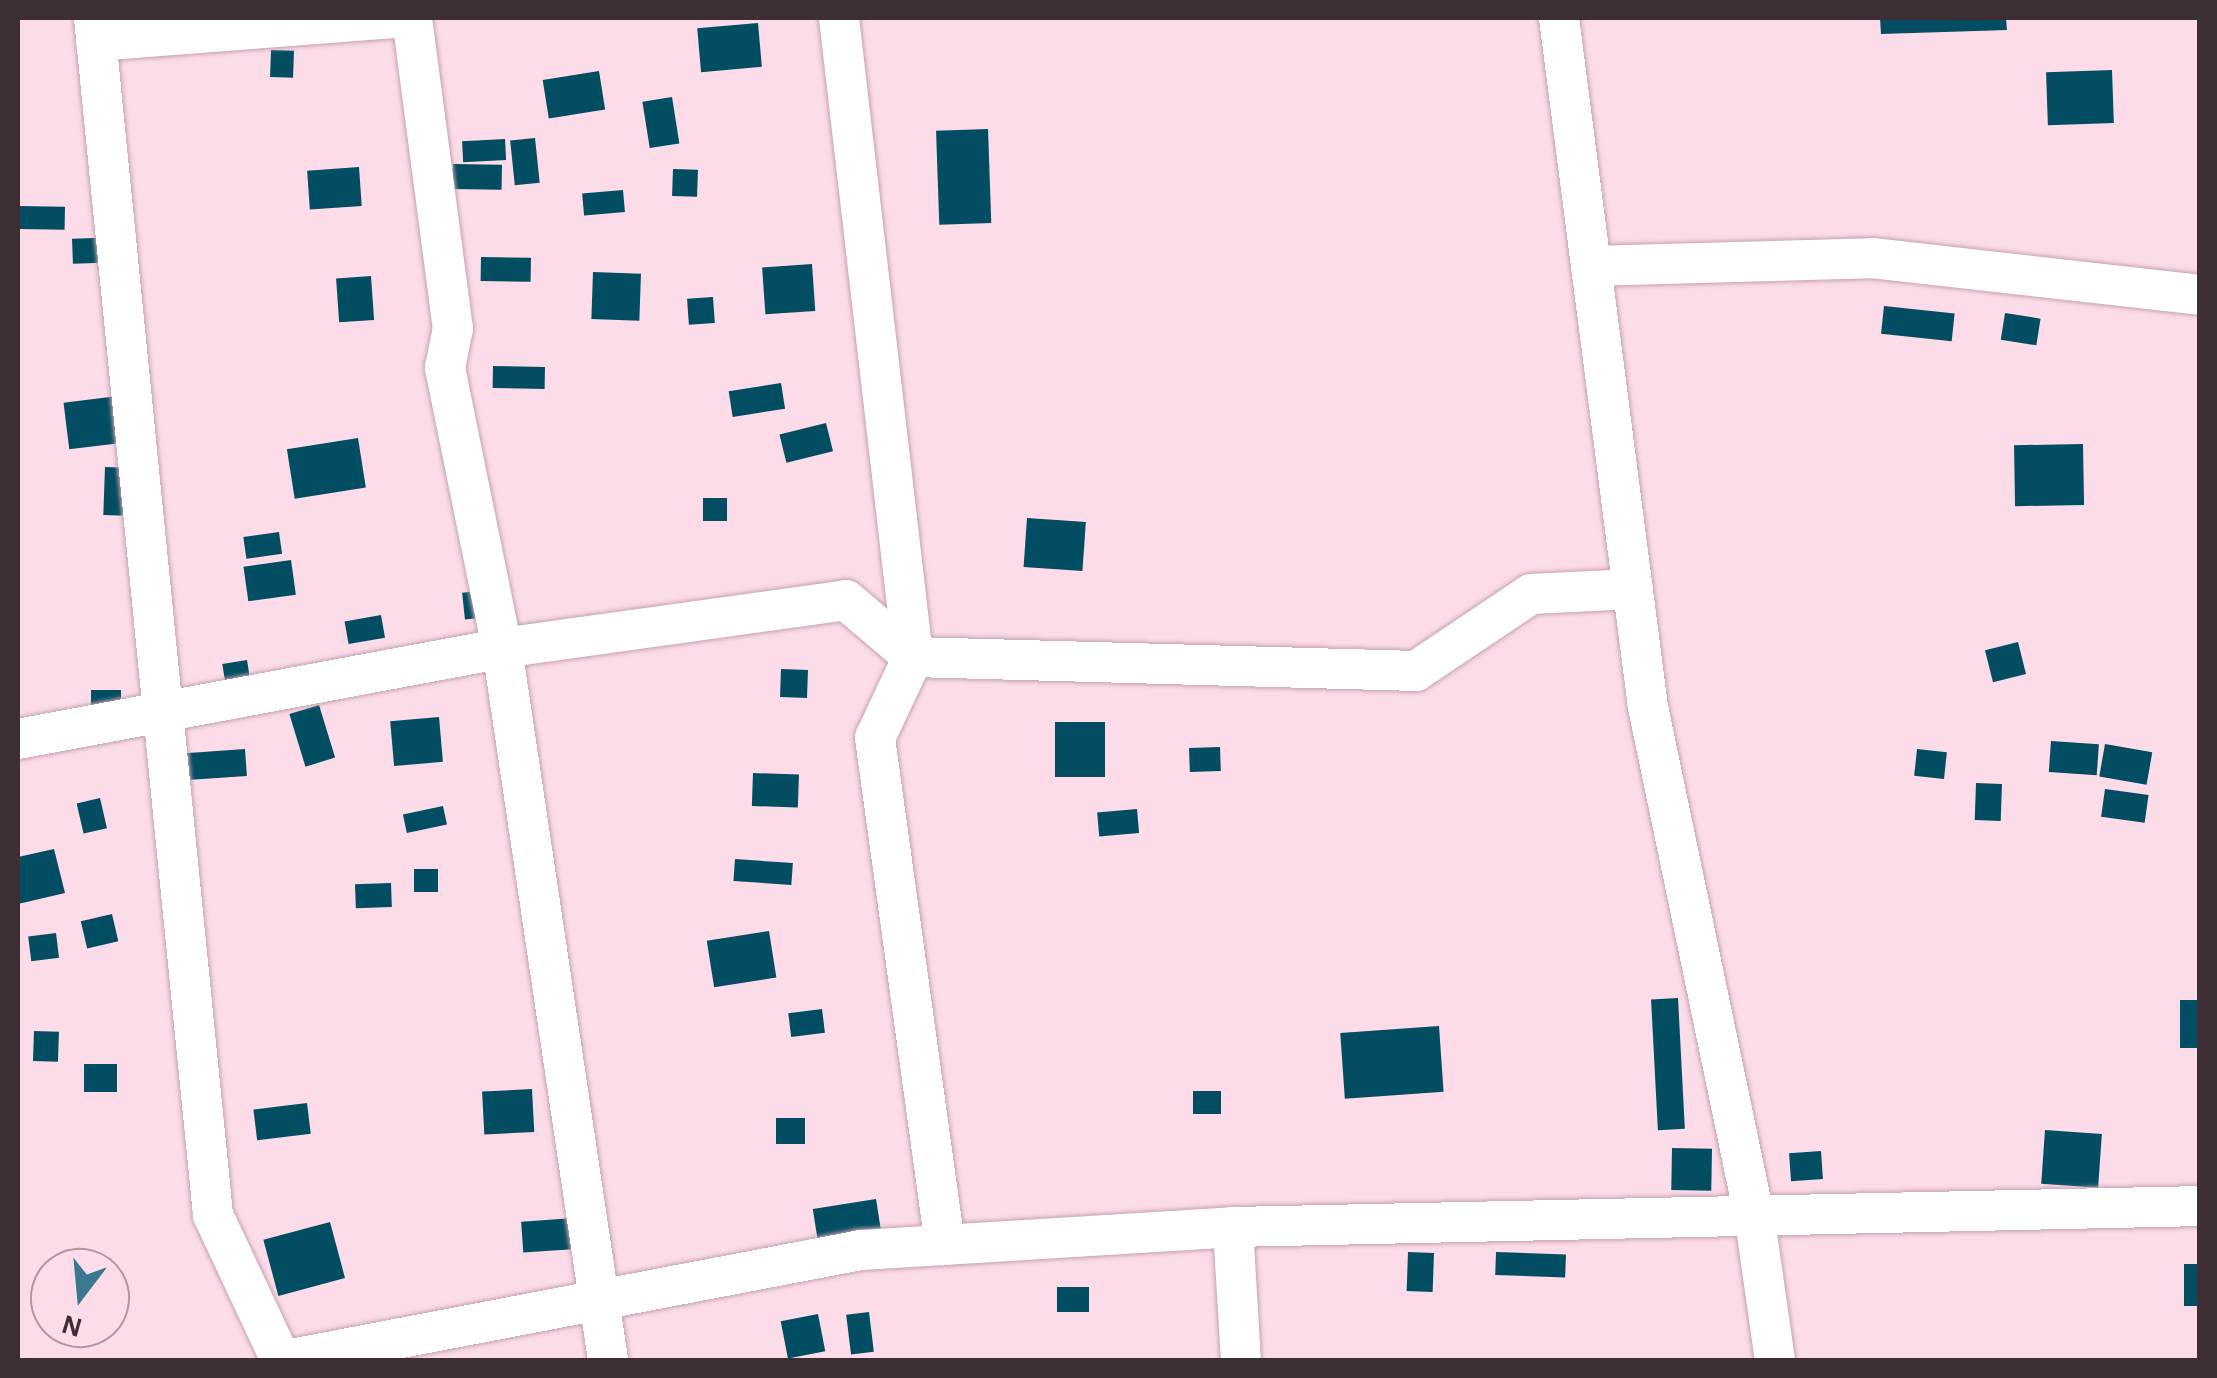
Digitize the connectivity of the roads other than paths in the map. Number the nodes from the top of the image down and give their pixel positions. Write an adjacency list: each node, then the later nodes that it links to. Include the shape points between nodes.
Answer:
1 (393, 18): 5 (street)
2 (412, 18): 9 (street, via 453,328 446,368)
3 (838, 18): 10 (street)
4 (1559, 18): 6 (street)
5 (95, 30): 11 (street)
6 (1591, 266): 7 (street, via 1872,258); 8 (street)
7 (2200, 295)
8 (1633, 589): 10 (street, via 1531,594 1416,671); 14 (street, via 1648,707)
9 (502, 648): 10 (street, via 846,600); 11 (street); 17 (street)
10 (912, 657): 16 (street, via 875,738)
11 (157, 710): 12 (street); 18 (street, via 213,1215)
12 (18, 739)
13 (2200, 1206): 14 (street)
14 (1755, 1220): 15 (street); 21 (street)
15 (1232, 1228): 16 (street); 20 (street)
16 (945, 1245): 17 (street, via 861,1250)
17 (595, 1298): 18 (street); 19 (street)
18 (284, 1360)
19 (608, 1360)
20 (1241, 1360)
21 (1775, 1360)

